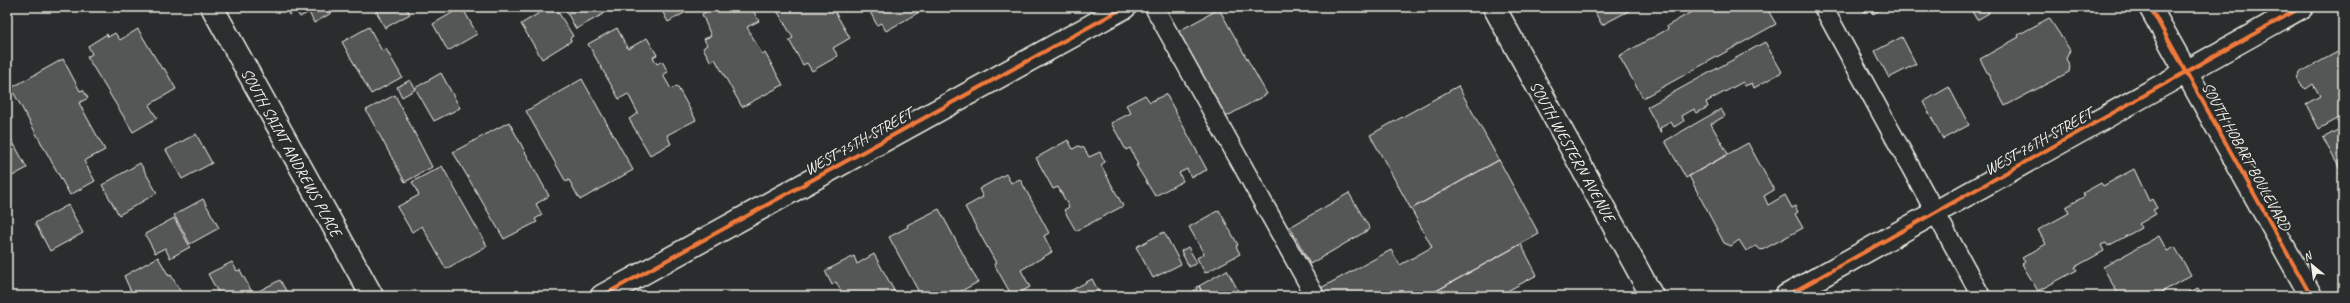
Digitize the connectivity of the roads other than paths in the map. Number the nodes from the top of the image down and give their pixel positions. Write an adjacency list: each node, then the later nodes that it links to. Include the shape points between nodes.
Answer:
1 (212, 7): 10 (street, SOUTH SAINT ANDREWS PLACE)
2 (1125, 7): 11 (street, WEST 75TH STREET)
3 (1154, 7): 12 (lane)
4 (1494, 7): 13 (street, SOUTH WESTERN AVENUE)
5 (1823, 7): 9 (lane)
6 (2150, 7): 8 (street, SOUTH HOBART BOULEVARD)
7 (2302, 7): 8 (street, WEST 76TH STREET)
8 (2185, 72): 9 (street, WEST 76TH STREET); 16 (street, SOUTH HOBART BOULEVARD)
9 (1935, 213): 14 (street, WEST 76TH STREET); 15 (lane)
10 (372, 296)
11 (602, 296)
12 (1315, 296)
13 (1652, 296)
14 (1786, 296)
15 (1981, 296)
16 (2311, 296)

